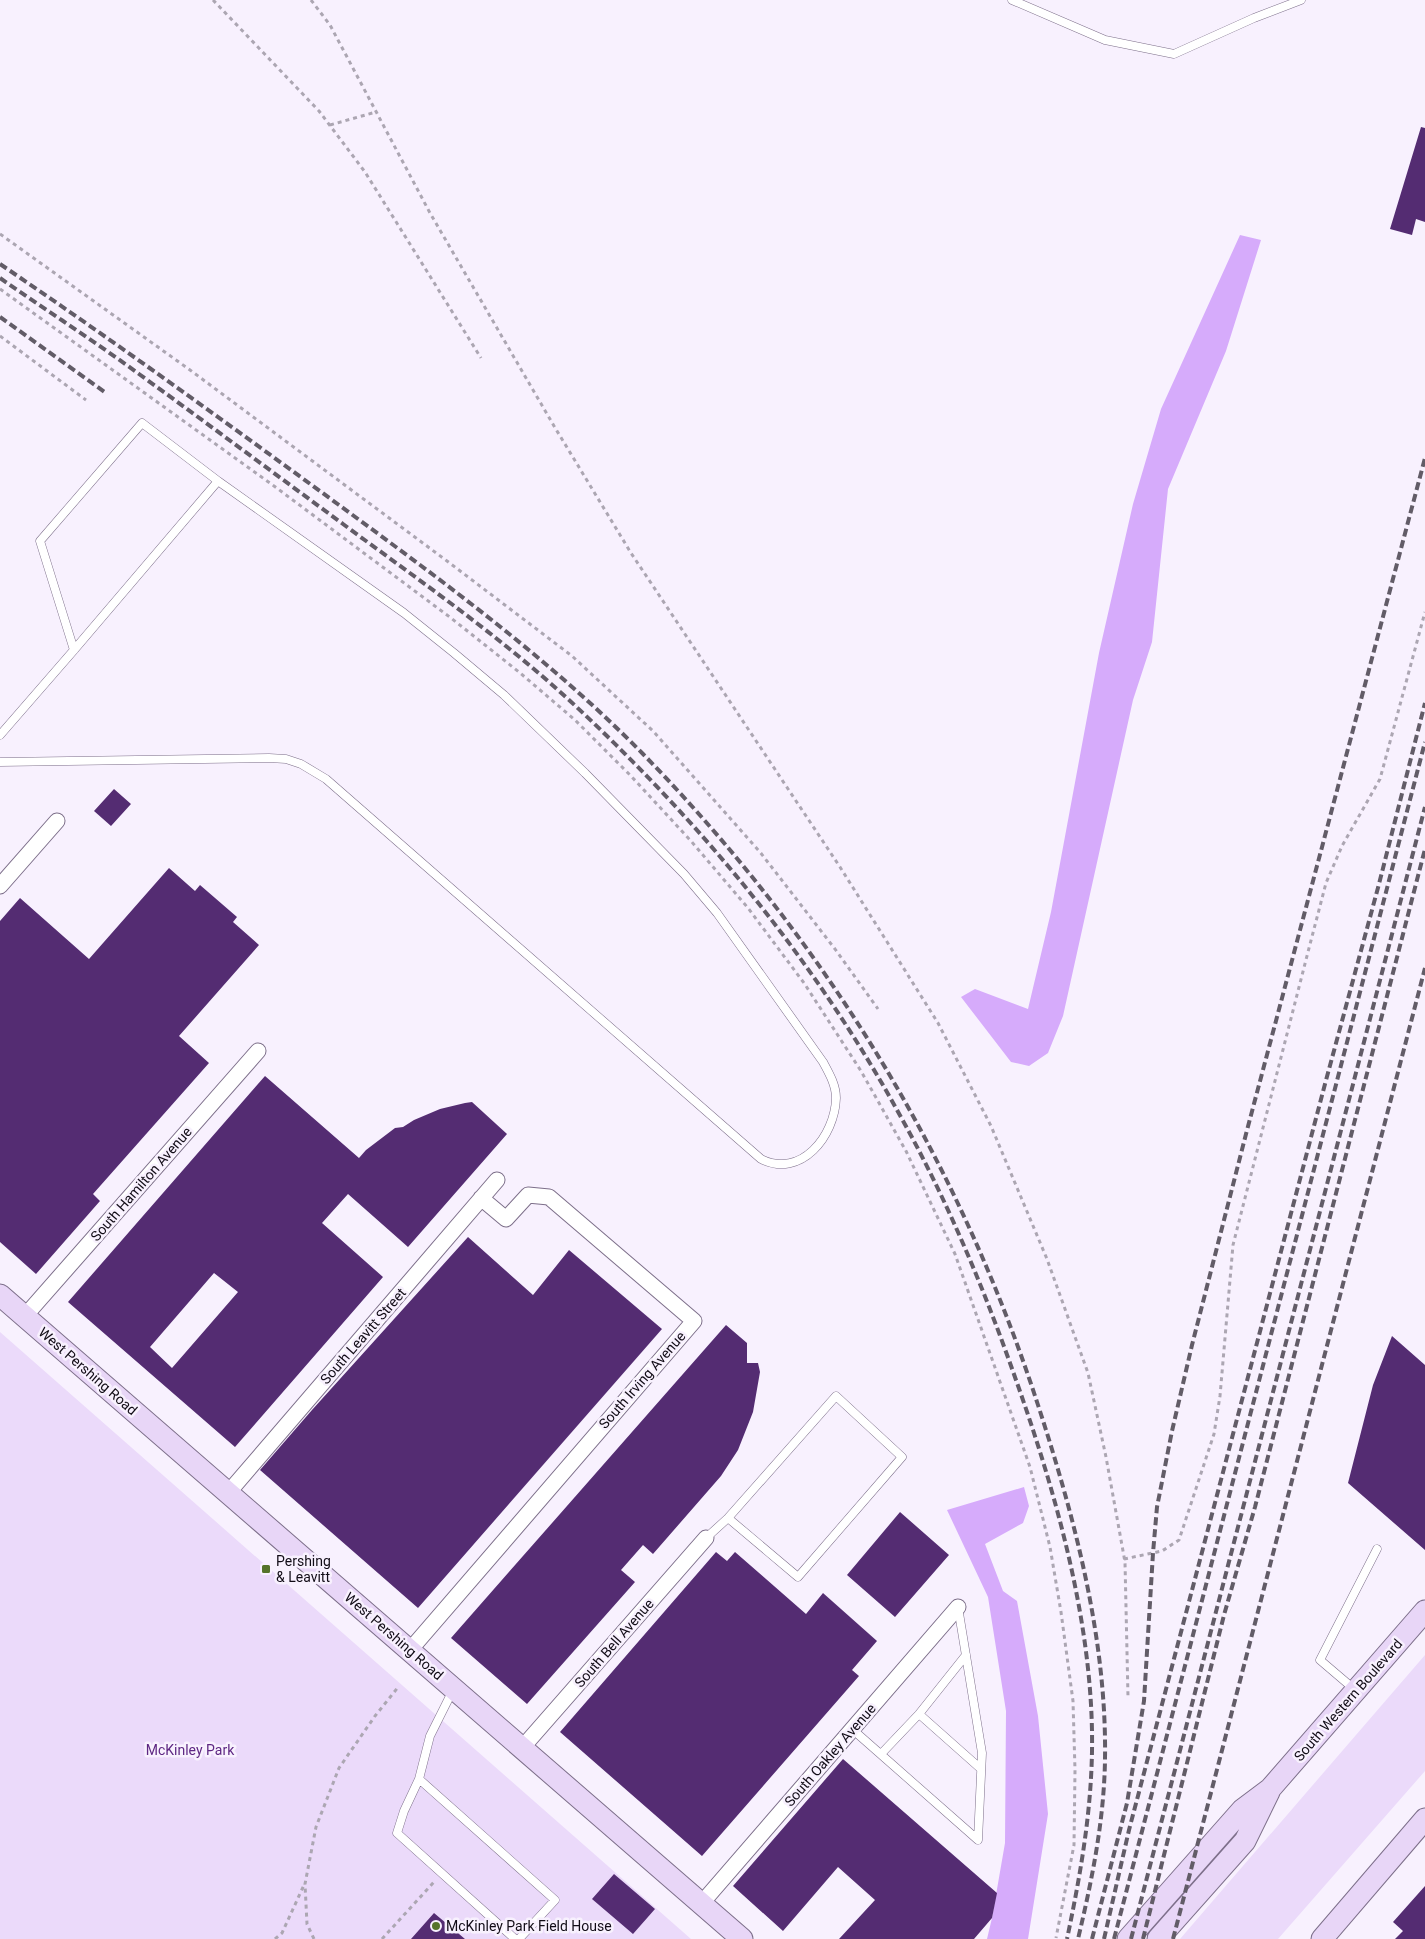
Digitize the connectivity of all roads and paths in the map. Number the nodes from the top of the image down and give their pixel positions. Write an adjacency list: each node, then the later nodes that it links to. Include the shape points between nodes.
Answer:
1 (212, 0): 6 (path, via 313,104)
2 (311, 0): 5 (path, via 330,25)
3 (1012, 0): 4 (lane, via 1105,40 1174,54)
4 (1301, 0)
5 (376, 112): 6 (path); 29 (path, via 430,213 631,553 840,867 938,1023 991,1126 1047,1259 1088,1373)
6 (330, 126): 10 (path, via 365,172)
7 (0, 234): 19 (path, via 190,370 572,656 653,731 760,852)
8 (0, 290): 49 (path, via 443,612 561,708 631,776 691,841 748,908 815,999 906,1151 955,1254 1030,1467 1050,1547 1073,1701 1074,1845)
9 (0, 336): 11 (path)
10 (481, 358)
11 (86, 400)
12 (218, 481): 14 (lane); 14 (lane, via 142,423 40,542); 16 (lane, via 404,613 504,695 684,874 775,992 828,1071 836,1096 835,1108 822,1140 796,1163 777,1165 761,1159 326,779 301,764 286,759 240,757)
13 (1425, 612): 29 (path, via 1380,778 1342,846 1326,883 1303,971 1233,1245 1214,1434 1179,1540 1162,1551)
14 (74, 650): 15 (lane)
15 (0, 735)
16 (0, 762)
17 (57, 821): 18 (street)
18 (0, 886)
19 (878, 1009)
20 (258, 1052): 24 (street, South Hamilton Avenue)
21 (497, 1180): 22 (street, South Leavitt Street)
22 (482, 1198): 25 (street, South Leavitt Street); 32 (street, South Irving Avenue, via 506,1219 528,1195 549,1197 694,1321)
23 (0, 1295): 24 (main road, West Pershing Road)
24 (25, 1316): 25 (main road, West Pershing Road)
25 (228, 1493): 32 (main road, West Pershing Road)
26 (728, 1518): 26 (lane, via 798,1577 902,1457 836,1396); 27 (lane)
27 (706, 1538): 40 (street, South Bell Avenue)
28 (1377, 1549): 36 (lane, via 1320,1660)
29 (1124, 1559): 37 (path)
30 (958, 1606): 33 (lane); 39 (street, South Oakley Avenue)
31 (1425, 1611): 36 (main road, South Western Boulevard)
32 (410, 1650): 35 (main road, West Pershing Road)
33 (966, 1655): 38 (lane); 42 (lane, via 982,1753)
34 (399, 1686): 47 (path, via 339,1768 316,1827)
35 (453, 1688): 40 (main road, West Pershing Road); 43 (lane, via 430,1736)
36 (1356, 1691): 44 (main road, South Western Boulevard)
37 (1128, 1697)
38 (919, 1714): 41 (lane); 42 (lane)
39 (852, 1729): 41 (lane); 48 (street, South Oakley Avenue)
40 (522, 1748): 48 (main road, West Pershing Road)
41 (881, 1754): 42 (lane, via 978,1840)
42 (981, 1769)
43 (420, 1779): 46 (lane, via 397,1833); 54 (lane, via 555,1900)
44 (1270, 1789): 56 (main road, South Western Boulevard, via 1242,1810); 57 (main road, South Western Boulevard, via 1245,1841)
45 (1425, 1819): 58 (main road)
46 (441, 1874): 52 (path); 53 (lane)
47 (304, 1884): 50 (path, via 282,1933); 51 (path, via 307,1924)
48 (701, 1904): 55 (main road, West Pershing Road)
49 (1056, 1938)
50 (275, 1939)
51 (314, 1939)
52 (382, 1939)
53 (514, 1939)
54 (519, 1939)
55 (742, 1939)
56 (1128, 1939)
57 (1158, 1939)
58 (1322, 1939)

